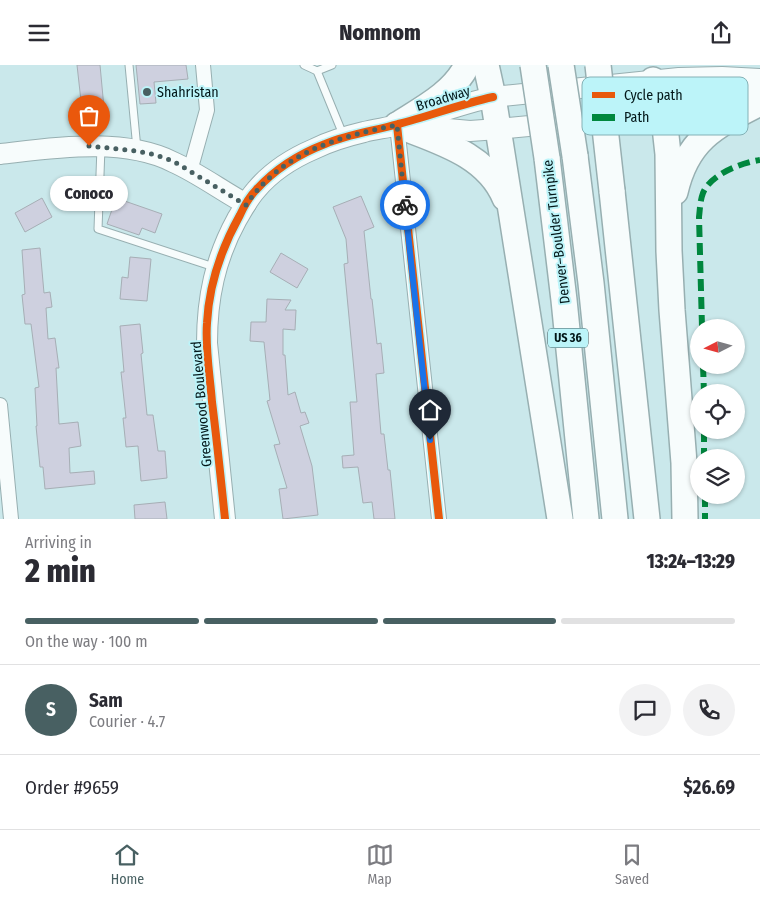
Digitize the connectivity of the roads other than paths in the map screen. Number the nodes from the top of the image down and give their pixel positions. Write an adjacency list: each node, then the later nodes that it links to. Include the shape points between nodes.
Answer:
1 (129, 65): 22 (lane)
2 (204, 65): 24 (street, via 207,110)
3 (304, 65): 9 (lane)
4 (332, 65): 9 (lane)
5 (467, 65): 15 (highway, via 441,96)
6 (486, 65): 11 (highway)
7 (533, 65): 34 (highway, Denver–Boulder Turnpike / US 36, bridge, via 564,300)
8 (561, 65): 35 (highway, bridge, via 591,283)
9 (317, 71): 20 (lane)
10 (582, 88): 11 (street, Broadway)
11 (493, 97): 15 (street, Broadway); 16 (highway)
12 (760, 103): 13 (highway)
13 (748, 109)
14 (582, 120): 16 (street, Broadway)
15 (397, 125): 16 (street, Broadway, via 470,131); 20 (street, Broadway); 26 (highway, via 465,154 484,168 500,188); 32 (street)
16 (498, 129): 26 (highway)
17 (606, 135): 36 (highway, bridge)
18 (666, 135): 27 (highway)
19 (707, 135): 27 (highway, via 689,154 678,179)
20 (345, 137): 25 (street, Broadway, via 312,149 288,163 271,175)
21 (101, 147): 22 (street); 23 (street); 28 (lane, via 98,229)
22 (137, 151): 24 (street, via 173,161)
23 (0, 154)
24 (190, 171): 25 (street)
25 (246, 205): 28 (street, Greenwood Boulevard)
26 (512, 217): 33 (highway)
27 (669, 226): 37 (highway)
28 (216, 268): 31 (street, Greenwood Boulevard, via 209,302 207,343)
29 (0, 405): 30 (street)
30 (11, 519)
31 (225, 519)
32 (439, 519)
33 (560, 519)
34 (586, 519)
35 (615, 519)
36 (647, 519)
37 (685, 519)

